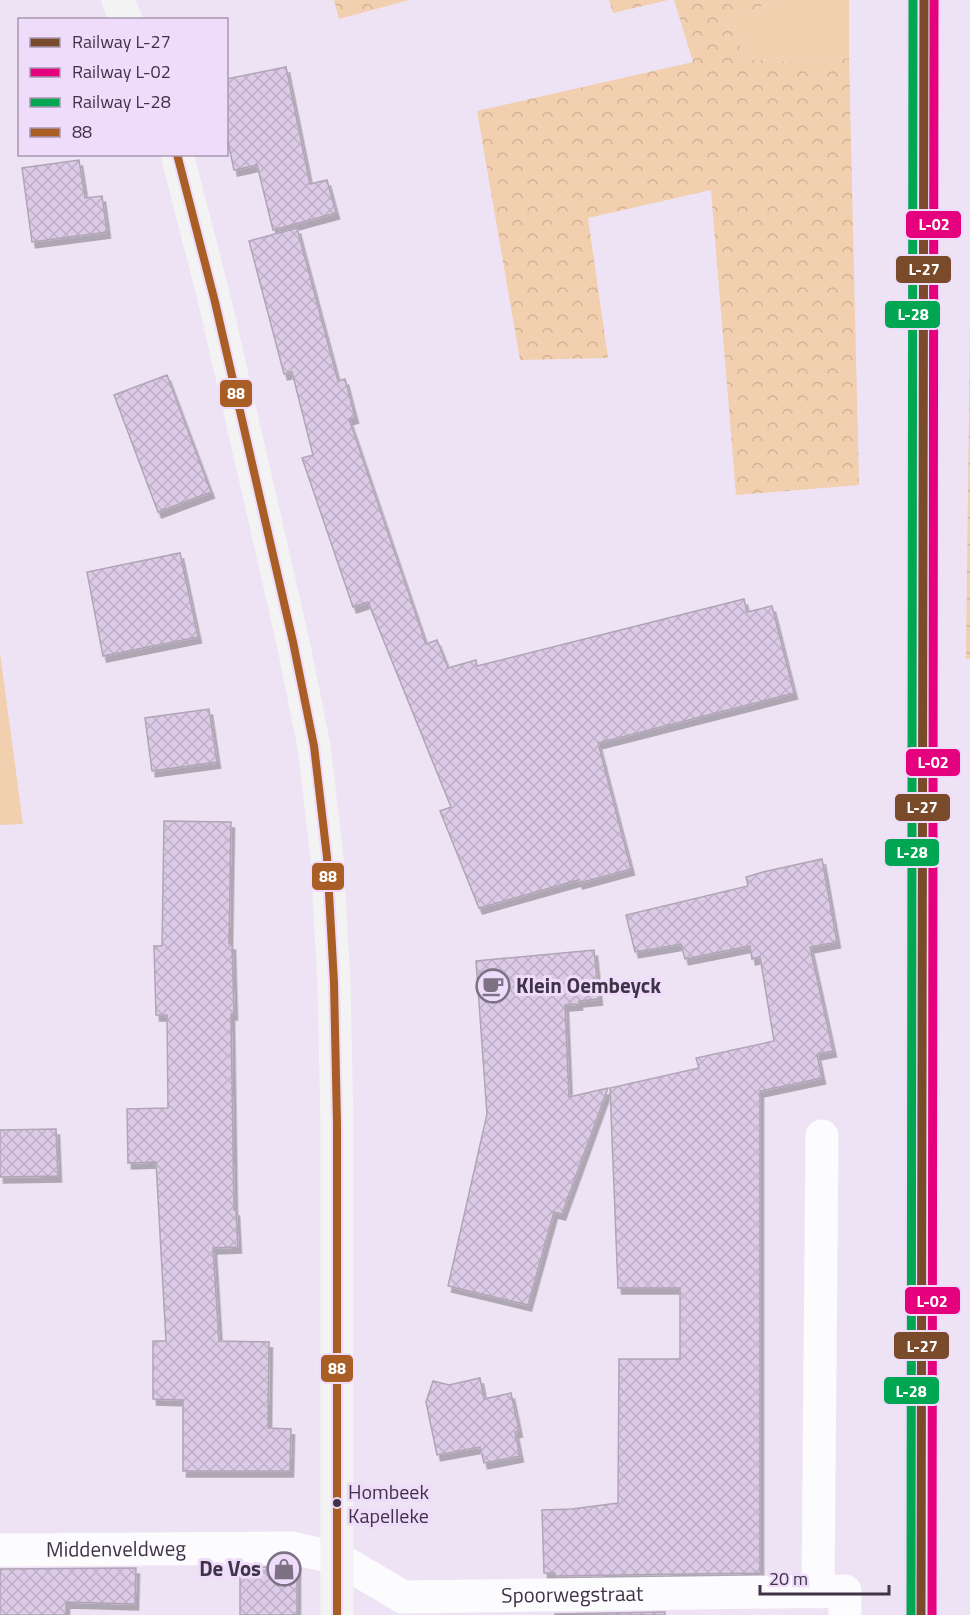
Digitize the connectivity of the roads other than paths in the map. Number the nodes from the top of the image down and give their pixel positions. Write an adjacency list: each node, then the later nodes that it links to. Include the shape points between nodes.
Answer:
1 (118, 0): 2 (street)
2 (125, 18)
3 (178, 156): 6 (street, via 293,642 314,746 327,857 336,1112)
4 (822, 1136): 7 (street)
5 (0, 1550): 6 (street, Middenveldweg, via 292,1548)
6 (337, 1558): 7 (street, Spoorwegstraat, via 403,1597); 8 (street)
7 (818, 1592): 9 (street, Spoorwegstraat, via 845,1591)
8 (337, 1615)
9 (844, 1615)

